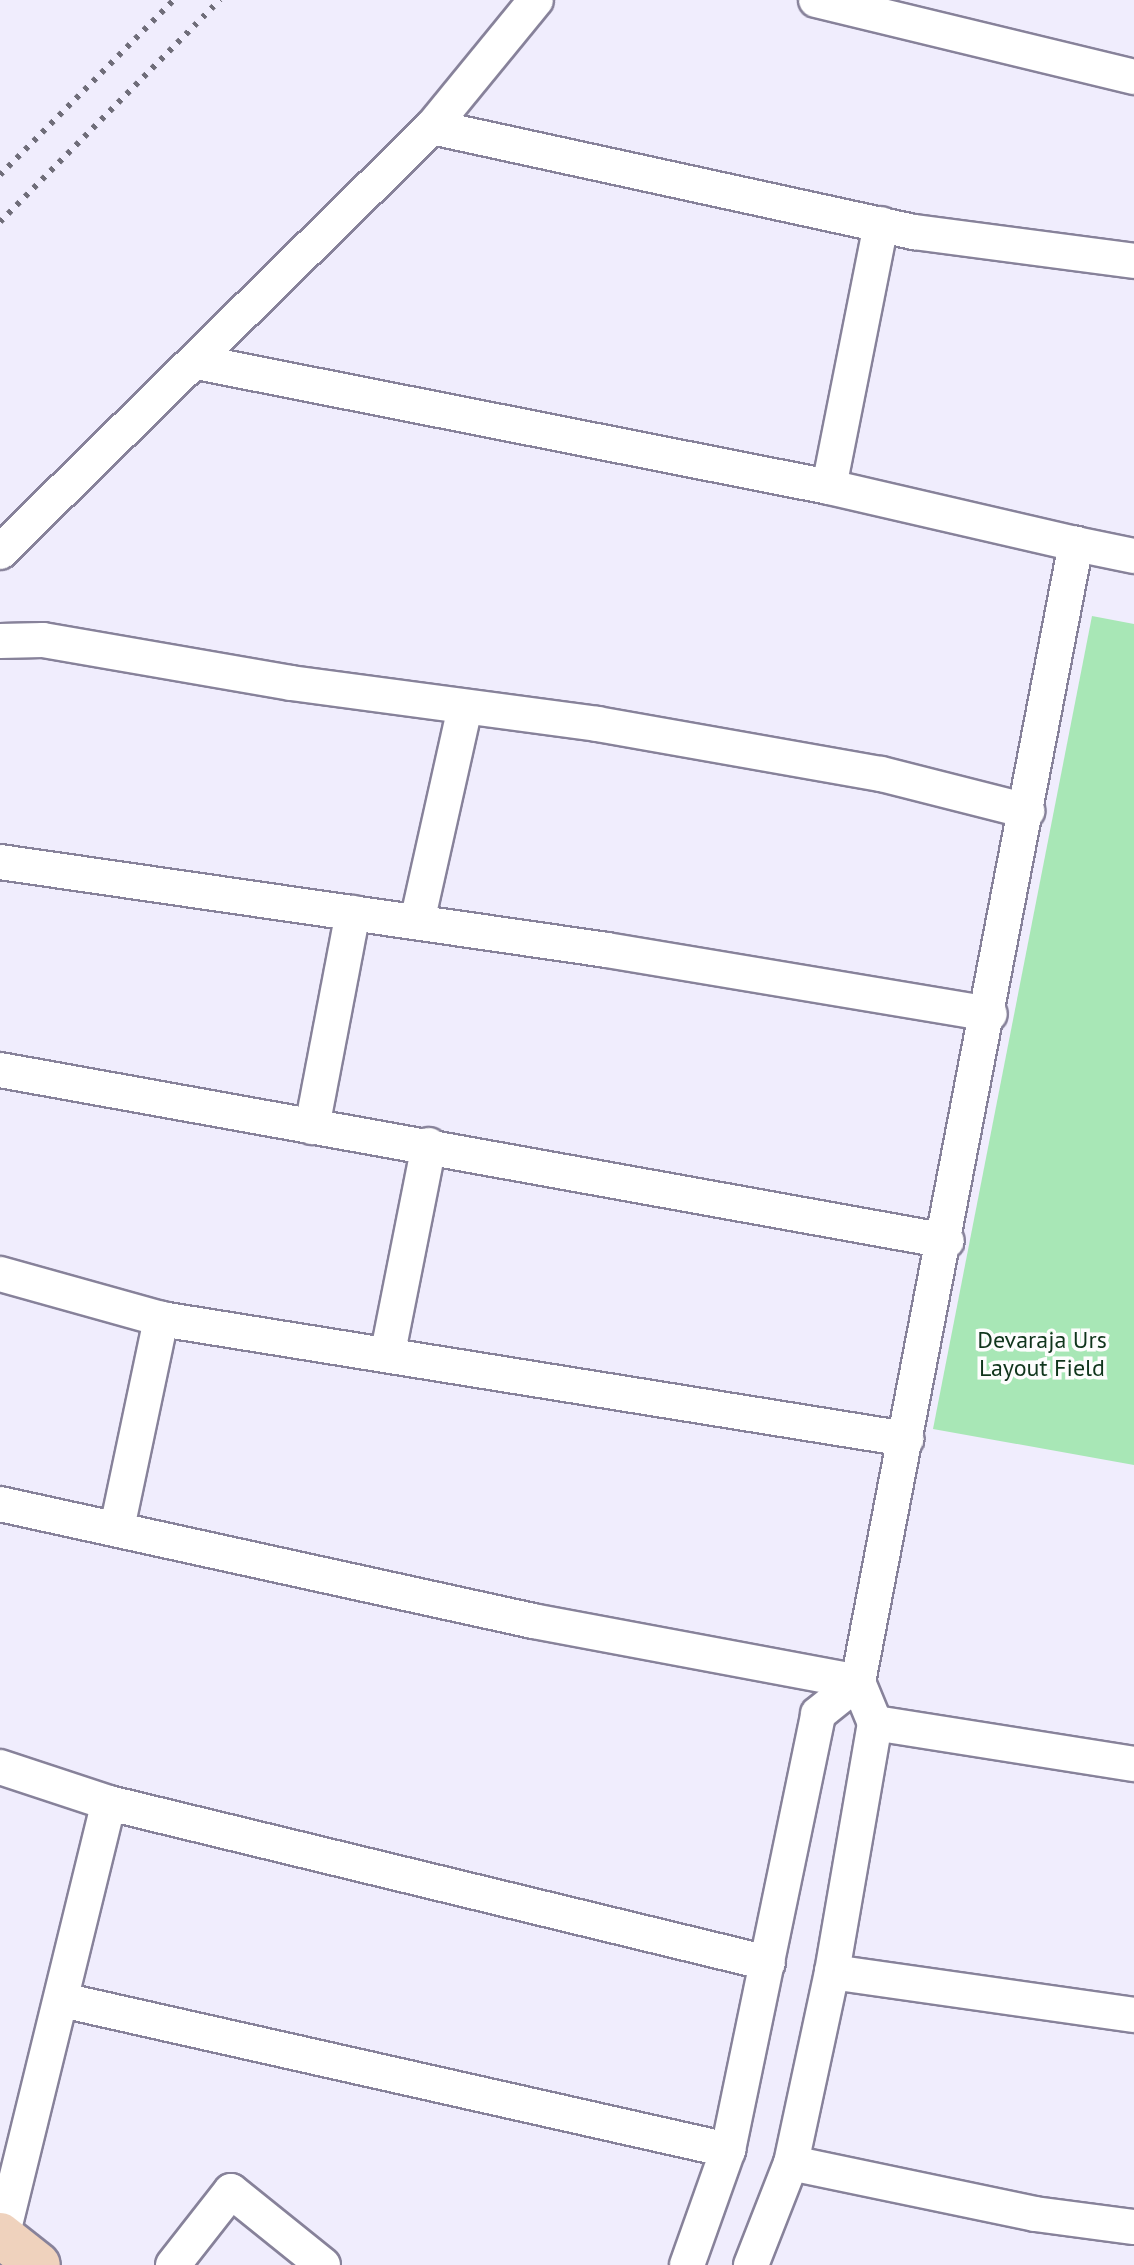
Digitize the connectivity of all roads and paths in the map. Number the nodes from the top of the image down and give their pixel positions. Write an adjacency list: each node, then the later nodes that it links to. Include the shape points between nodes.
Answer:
1 (536, 0): 4 (street)
2 (816, 0): 3 (street)
3 (1134, 77)
4 (432, 127): 5 (street); 7 (street)
5 (881, 224): 6 (street); 8 (street)
6 (1134, 261)
7 (197, 362): 8 (street); 10 (street)
8 (829, 487): 9 (street)
9 (1076, 544): 11 (street); 14 (street)
10 (0, 552)
11 (1134, 556)
12 (0, 641): 13 (street, via 43,640)
13 (465, 707): 14 (street, via 881,774); 17 (street)
14 (1027, 811): 18 (street)
15 (0, 862): 16 (street)
16 (353, 913): 17 (street); 20 (street)
17 (417, 922): 18 (street)
18 (990, 1014): 22 (street)
19 (0, 1070): 20 (street)
20 (312, 1127): 21 (street)
21 (429, 1145): 22 (street); 25 (street)
22 (947, 1241): 26 (street)
23 (0, 1274): 24 (street)
24 (161, 1319): 25 (street); 28 (street)
25 (388, 1352): 26 (street)
26 (906, 1439): 29 (street)
27 (0, 1504): 28 (street)
28 (117, 1528): 29 (street, via 533,1621)
29 (858, 1682): 30 (street); 34 (street, via 818,1714)
30 (875, 1723): 31 (street); 35 (street)
31 (1134, 1764)
32 (0, 1767): 33 (street)
33 (109, 1803): 34 (street); 36 (street)
34 (768, 1963): 38 (street)
35 (832, 1972): 37 (street); 39 (street)
36 (62, 2000): 38 (street); 41 (street)
37 (1134, 2015)
38 (728, 2150): 45 (street)
39 (791, 2163): 40 (street, via 1035,2214); 46 (street)
40 (1134, 2227)
41 (1, 2236): 42 (street)
42 (38, 2265)
43 (173, 2265): 44 (street, via 231,2191)
44 (323, 2265)
45 (687, 2265)
46 (751, 2265)

